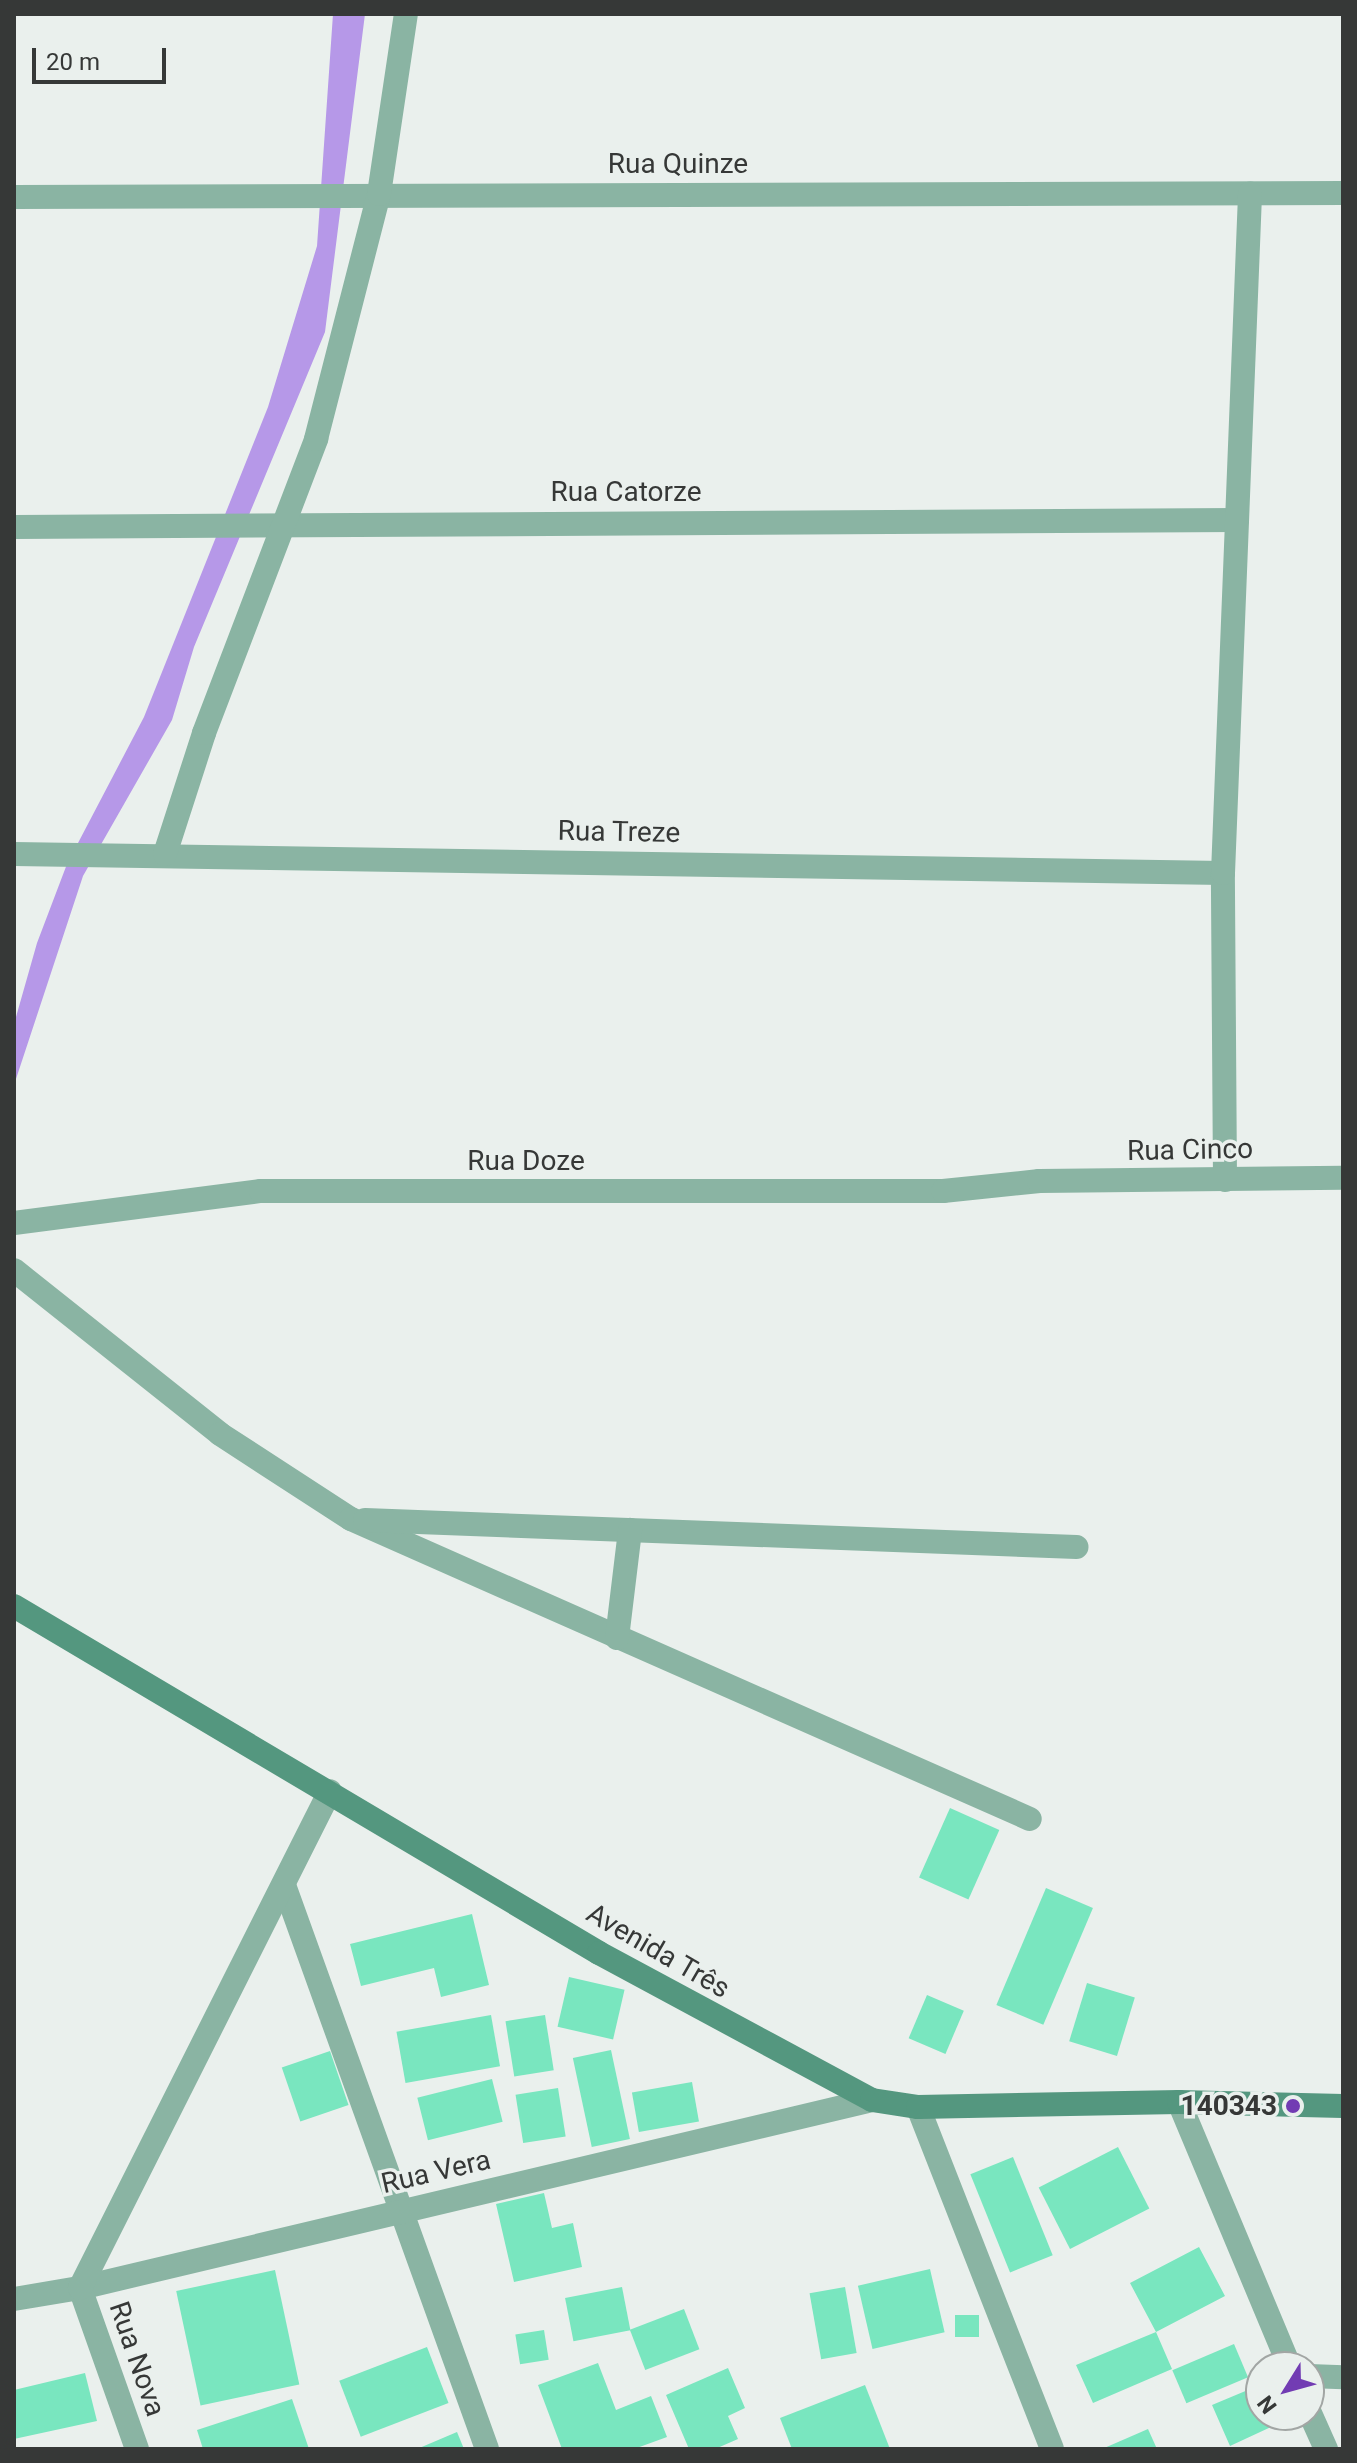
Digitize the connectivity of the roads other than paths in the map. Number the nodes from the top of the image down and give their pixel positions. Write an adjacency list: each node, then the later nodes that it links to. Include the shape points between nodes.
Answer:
1 (406, 14): 3 (street)
2 (1343, 193): 4 (street, Rua Quinze)
3 (367, 194): 4 (street, Rua Quinze); 5 (street, Rua Quinze); 7 (street, via 316,439)
4 (1250, 194): 6 (street)
5 (14, 197)
6 (1237, 520): 7 (street, Rua Catorze); 11 (street)
7 (286, 523): 8 (street, Rua Catorze); 10 (street, via 204,733)
8 (14, 527)
9 (14, 854): 10 (street, Rua Treze)
10 (165, 854): 11 (street, Rua Treze)
11 (1223, 873): 13 (street)
12 (1343, 1178): 13 (street, Rua Cinco)
13 (1225, 1180): 14 (street, Rua Cinco)
14 (1039, 1181): 15 (street, Rua Doze, via 943,1191 261,1191)
15 (14, 1223)
16 (14, 1270): 17 (street, via 220,1434)
17 (351, 1519): 18 (street); 21 (street)
18 (630, 1530): 19 (street); 21 (street)
19 (1076, 1547)
20 (14, 1606): 22 (street, Avenida Três)
21 (617, 1638): 23 (street)
22 (330, 1791): 24 (street); 25 (street, Avenida Três, via 599,1953)
23 (1030, 1819)
24 (284, 1885): 29 (street); 30 (street)
25 (872, 2100): 28 (street, Avenida Três); 29 (street, Rua Vera)
26 (1179, 2102): 27 (street, Avenida Três); 28 (street, Avenida Três); 32 (street)
27 (1343, 2106)
28 (918, 2107): 35 (street)
29 (400, 2212): 30 (street, Rua Vera); 34 (street)
30 (80, 2288): 31 (street, Rua Vera); 33 (street, Rua Nova)
31 (14, 2299)
32 (1283, 2351)
33 (137, 2449)
34 (487, 2449)
35 (1052, 2449)

